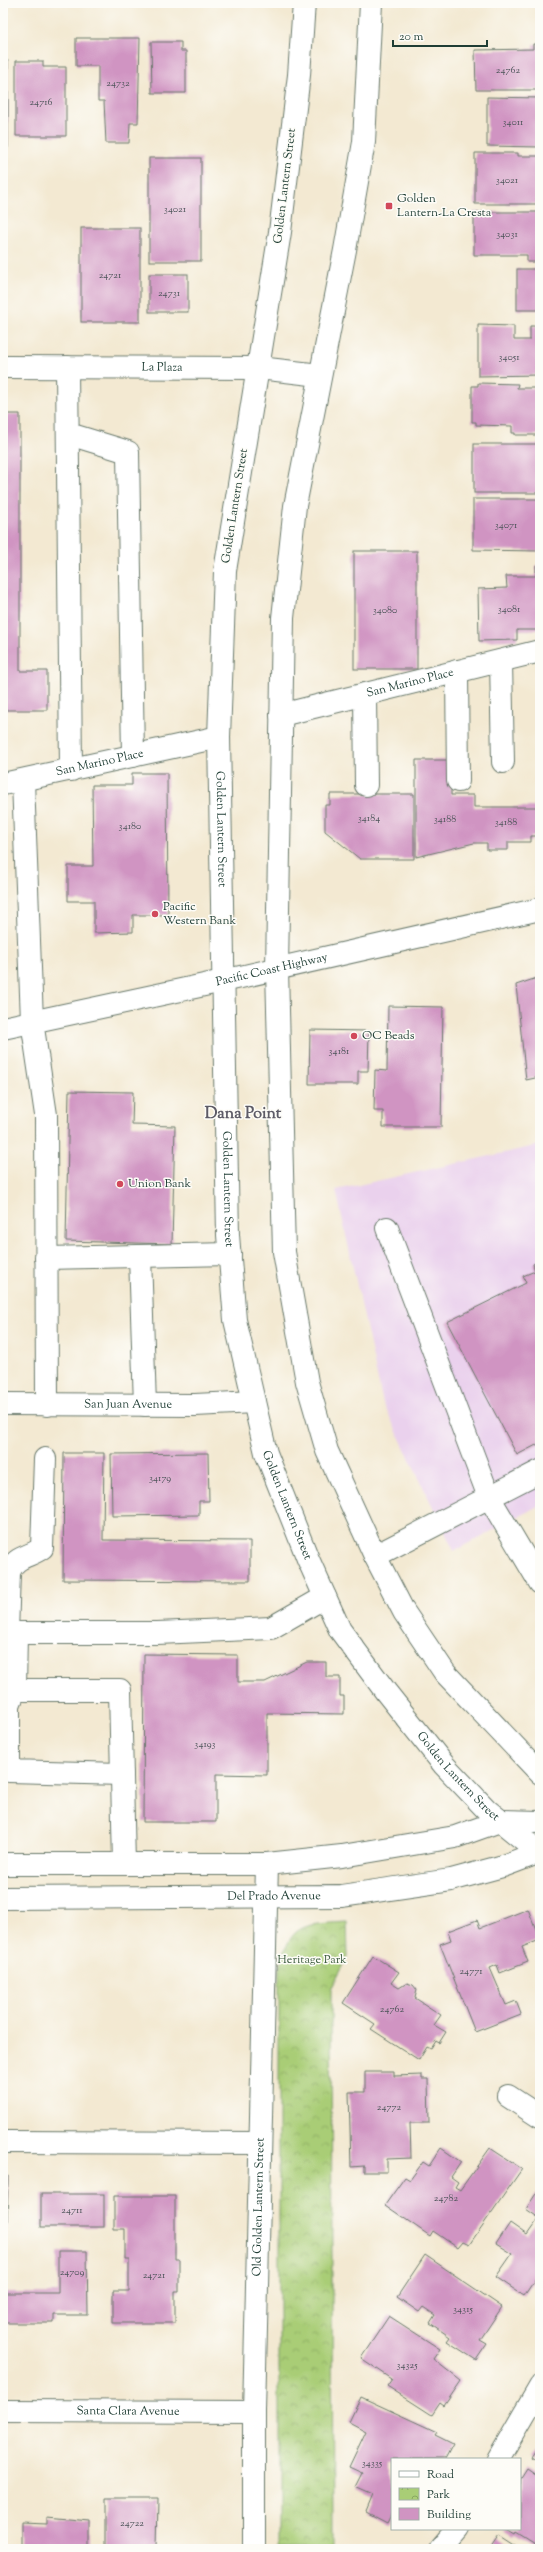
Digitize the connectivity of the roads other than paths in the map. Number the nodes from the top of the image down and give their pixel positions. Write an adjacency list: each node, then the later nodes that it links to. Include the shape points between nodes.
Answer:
1 (304, 3): 5 (main road, Golden Lantern Street, via 280,232)
2 (371, 3): 6 (main road, via 364,142)
3 (3, 367): 4 (main road, La Plaza)
4 (67, 367): 5 (main road, La Plaza); 7 (main road)
5 (258, 368): 6 (main road, La Plaza); 13 (main road, Golden Lantern Street, via 225,571)
6 (320, 375): 12 (main road, via 295,506 283,618)
7 (69, 434): 14 (main road, via 128,452); 16 (main road)
8 (540, 651): 9 (main road, San Marino Place)
9 (501, 661): 10 (main road, San Marino Place); 15 (main road)
10 (457, 671): 11 (main road, San Marino Place); 17 (main road)
11 (365, 694): 12 (main road, San Marino Place); 19 (main road)
12 (281, 715): 21 (main road)
13 (219, 737): 14 (main road, San Marino Place); 22 (main road, Golden Lantern Street)
14 (133, 756): 16 (main road, San Marino Place)
15 (503, 762)
16 (71, 770): 18 (main road, San Marino Place)
17 (458, 780)
18 (13, 782): 23 (main road)
19 (366, 785)
20 (540, 909): 21 (main road, Pacific Coast Highway)
21 (277, 969): 22 (main road, Pacific Coast Highway); 36 (main road, via 284,1252 307,1382 323,1437)
22 (223, 981): 23 (main road, Pacific Coast Highway); 26 (main road, Golden Lantern Street)
23 (32, 1021): 24 (main road, Pacific Coast Highway); 28 (main road, via 46,1115)
24 (3, 1028)
25 (387, 1228): 35 (main road)
26 (230, 1254): 27 (main road); 29 (main road, Golden Lantern Street, via 235,1320)
27 (140, 1256): 28 (main road); 32 (main road)
28 (46, 1258): 31 (main road)
29 (254, 1402): 32 (main road, San Juan Avenue); 38 (main road, Golden Lantern Street, via 266,1453)
30 (3, 1404): 31 (main road, San Juan Avenue)
31 (47, 1405): 32 (main road, San Juan Avenue)
32 (144, 1405)
33 (45, 1458): 39 (main road, via 42,1548 15,1561 11,1566)
34 (540, 1471): 35 (main road)
35 (489, 1497): 36 (main road); 37 (main road)
36 (375, 1556): 41 (main road, via 404,1612 445,1673)
37 (540, 1583)
38 (325, 1597): 39 (main road, via 271,1628 157,1633); 43 (main road, Golden Lantern Street, via 340,1630 386,1692 444,1765)
39 (9, 1633): 40 (main road)
40 (15, 1690): 42 (main road, via 120,1690); 42 (main road, via 9,1706 9,1771)
41 (540, 1773)
42 (122, 1774): 47 (main road)
43 (500, 1820): 44 (main road); 45 (main road, Golden Lantern Street); 48 (main road, via 454,1837 342,1856)
44 (540, 1822)
45 (540, 1852): 49 (main road, Del Prado Avenue, via 503,1866 451,1880 341,1896)
46 (3, 1864): 47 (main road)
47 (124, 1864): 48 (main road)
48 (267, 1864): 49 (main road, Old Golden Lantern Street)
49 (266, 1897): 50 (main road, Del Prado Avenue); 54 (main road, Old Golden Lantern Street)
50 (3, 1898)
51 (508, 2096): 52 (main road)
52 (540, 2117)
53 (3, 2142): 54 (main road)
54 (260, 2143): 57 (main road, Old Golden Lantern Street)
55 (540, 2387): 58 (main road)
56 (3, 2411): 57 (main road, Santa Clara Avenue)
57 (254, 2412): 60 (main road, Old Golden Lantern Street)
58 (499, 2458)
59 (455, 2530): 61 (main road)
60 (254, 2549)
61 (439, 2549)

